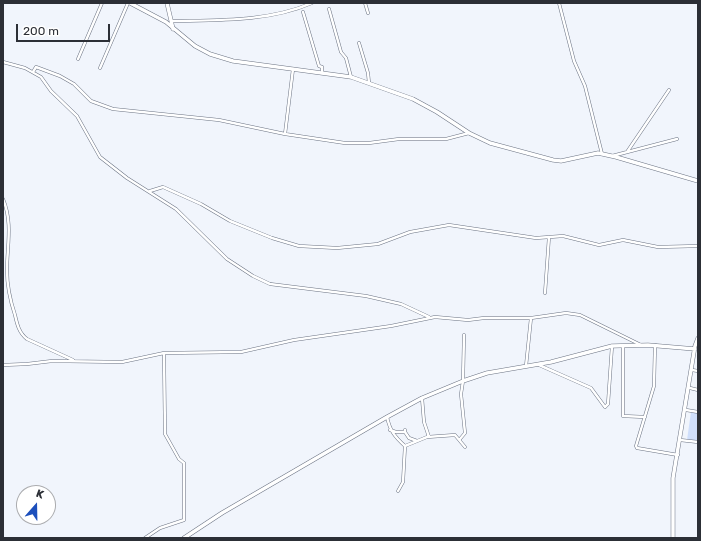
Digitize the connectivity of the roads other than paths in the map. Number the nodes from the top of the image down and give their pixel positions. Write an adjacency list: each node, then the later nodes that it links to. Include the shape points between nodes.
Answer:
1 (102, 3): 13 (street)
2 (129, 3): 11 (street); 15 (street)
3 (167, 3): 10 (street)
4 (312, 3): 10 (street, via 256,17)
5 (366, 3): 9 (street)
6 (559, 3): 26 (street, via 574,61 585,86)
7 (329, 9): 19 (street)
8 (303, 12): 18 (street)
9 (368, 14)
10 (172, 21): 11 (street)
11 (173, 28): 16 (street, via 195,46 221,58)
12 (359, 43): 20 (street)
13 (78, 59)
14 (3, 62): 17 (street)
15 (100, 68)
16 (293, 70): 18 (street); 23 (street)
17 (33, 72): 23 (street, via 36,67 60,76 74,84 91,101 113,109 219,120); 29 (street, via 41,77 78,116 100,157 127,178)
18 (322, 73): 19 (street)
19 (351, 77): 20 (street)
20 (369, 83): 22 (street, via 425,105)
21 (669, 90): 25 (street)
22 (469, 133): 23 (street, via 446,139 399,139 360,143 324,141); 26 (street, via 490,143 553,160 562,161)
23 (285, 134)
24 (677, 139): 25 (street)
25 (627, 152): 27 (street)
26 (602, 154): 27 (street)
27 (612, 156): 28 (street)
28 (698, 182)
29 (150, 191): 31 (street, via 163,187 201,204 222,218 299,246 337,248 378,244 410,232 449,225 536,238); 34 (street, via 176,209 227,259 270,284 366,296 401,304)
30 (3, 200): 44 (street, via 10,237 8,291 22,335)
31 (549, 237): 32 (street, via 563,236 599,245 623,240 658,247); 33 (street)
32 (698, 246)
33 (545, 293)
34 (429, 317): 35 (street, via 468,320); 43 (street, via 391,326 294,340 241,352)
35 (531, 318): 38 (street, via 566,314 580,316); 47 (street)
36 (464, 335): 50 (street)
37 (698, 338): 42 (street)
38 (641, 345): 39 (street); 41 (street)
39 (655, 345): 42 (street); 57 (street, via 654,386)
40 (612, 346): 41 (street); 45 (street); 45 (street, via 608,404 605,407 591,388)
41 (623, 346): 57 (street, via 623,416)
42 (696, 347): 48 (street)
43 (164, 353): 44 (street, via 122,362); 68 (street, via 165,434 184,463 184,520 160,528)
44 (76, 361): 46 (street)
45 (537, 364): 47 (street)
46 (3, 365)
47 (526, 366): 50 (street, via 487,373)
48 (692, 370): 49 (street); 51 (street)
49 (698, 371)
50 (463, 381): 53 (street); 60 (street, via 461,394 465,433)
51 (690, 388): 52 (street); 54 (street)
52 (698, 390)
53 (422, 398): 56 (street); 59 (street, via 424,422)
54 (686, 410): 55 (street); 61 (street)
55 (698, 412)
56 (387, 417): 58 (street); 69 (street, via 222,513)
57 (645, 417): 66 (street, via 637,448)
58 (390, 430): 62 (street, via 405,431 409,438); 64 (street)
59 (430, 437): 60 (street, via 455,435); 62 (street)
60 (460, 440): 65 (street)
61 (680, 440): 63 (street); 66 (street)
62 (417, 441): 64 (street)
63 (698, 442)
64 (405, 446): 67 (street, via 403,482)
65 (465, 447)
66 (678, 454): 70 (street, via 673,478)
67 (398, 491)
68 (145, 538)
69 (184, 538)
70 (673, 538)

